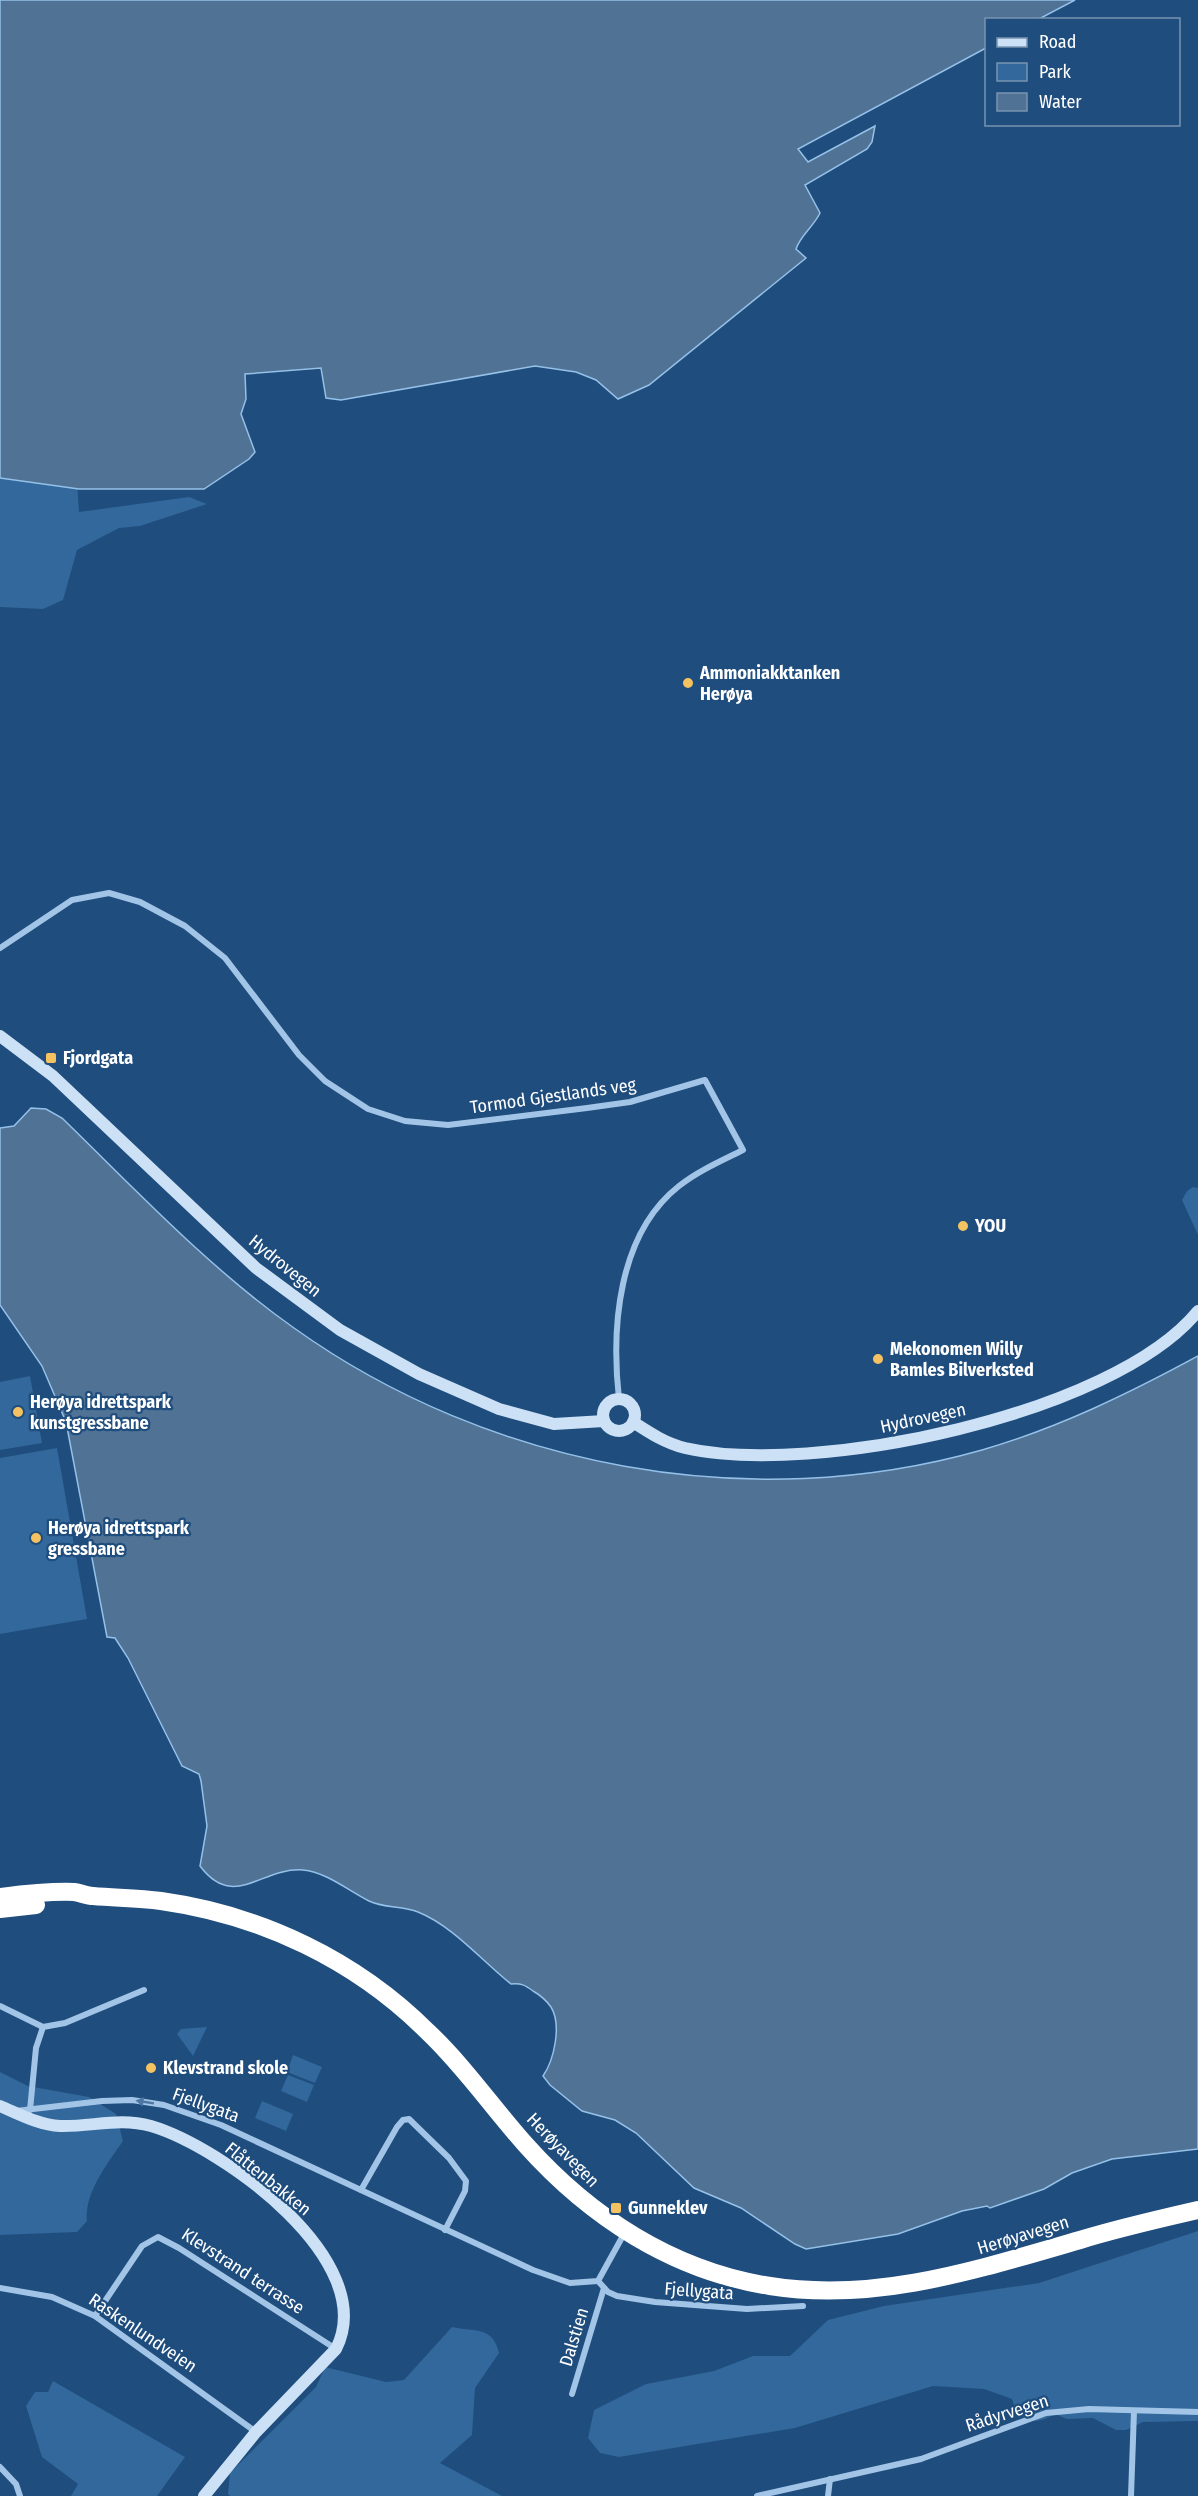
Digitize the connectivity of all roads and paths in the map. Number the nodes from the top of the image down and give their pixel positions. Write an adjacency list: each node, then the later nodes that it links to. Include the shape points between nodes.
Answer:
1 (0, 948): 4 (street, Tormod Gjestlands veg, via 72,900 109,893 129,897 206,941 229,963 316,1073 351,1100 395,1119 434,1125 464,1124 630,1102 705,1080 743,1150 679,1186 659,1206 638,1240 627,1267 620,1306)
2 (0, 1036): 5 (street, Hydrovegen, via 53,1076 256,1268 340,1330 419,1374 499,1409 554,1424)
3 (1198, 1311): 6 (street, Hydrovegen, via 1158,1348 1099,1380 1001,1417 917,1439 848,1450 734,1454 685,1448 660,1440)
4 (619, 1399): 5 (street, via 608,1403); 6 (street, via 632,1406)
5 (604, 1421): 6 (street, via 615,1430 626,1429)
6 (633, 1422)
7 (0, 1896): 8 (highway, Herøyavegen, via 77,1892)
8 (90, 1896): 9 (highway, Herøyavegen, via 77,1902); 19 (highway, Herøyavegen, via 161,1901 227,1915 288,1936 349,1968 427,2030 554,2175)
9 (0, 1909)
10 (144, 1990): 12 (street, via 65,2023)
11 (0, 2006): 12 (street)
12 (43, 2027): 14 (street, via 36,2048)
13 (0, 2106): 15 (street, Flåttenbakken)
14 (30, 2110): 15 (street, Fjellygata); 16 (street, Fjellygata, one-way to 14, via 221,2125 164,2105 132,2100)
15 (13, 2111): 25 (street, Flåttenbakken, via 55,2125 122,2121 152,2126 194,2145 249,2182 298,2224 331,2267 341,2290 344,2312 343,2332)
16 (361, 2190): 18 (street, Fjellygata); 18 (street, via 396,2127 409,2119 449,2158 466,2181 465,2191)
17 (1198, 2210): 19 (highway, Herøyavegen, via 964,2274 857,2290 782,2288 726,2277 662,2252)
18 (445, 2230): 20 (street, Fjellygata, via 559,2281 580,2284)
19 (625, 2231): 20 (street)
20 (598, 2280): 22 (street)
21 (0, 2288): 24 (street, Raskenlundveien, via 52,2297)
22 (604, 2288): 23 (street, Fjellygata, via 624,2298 698,2307); 26 (street, Dalstien)
23 (803, 2306)
24 (95, 2316): 25 (street, Klevstrand terrasse, via 142,2246 158,2237); 29 (street, Raskenlundveien)
25 (336, 2349): 29 (street, Flåttenbakken)
26 (572, 2394)
27 (1134, 2411): 28 (street, Rådyrvegen); 31 (street, Rådyrvegen, via 1089,2409 1046,2413 921,2459); 36 (street)
28 (1198, 2412)
29 (256, 2433): 33 (street, Flåttenbakken)
30 (0, 2466): 32 (street, via 16,2484)
31 (830, 2480): 34 (street, Rådyrvegen); 35 (street)
32 (20, 2496)
33 (204, 2496)
34 (757, 2496)
35 (828, 2496)
36 (1131, 2496)

